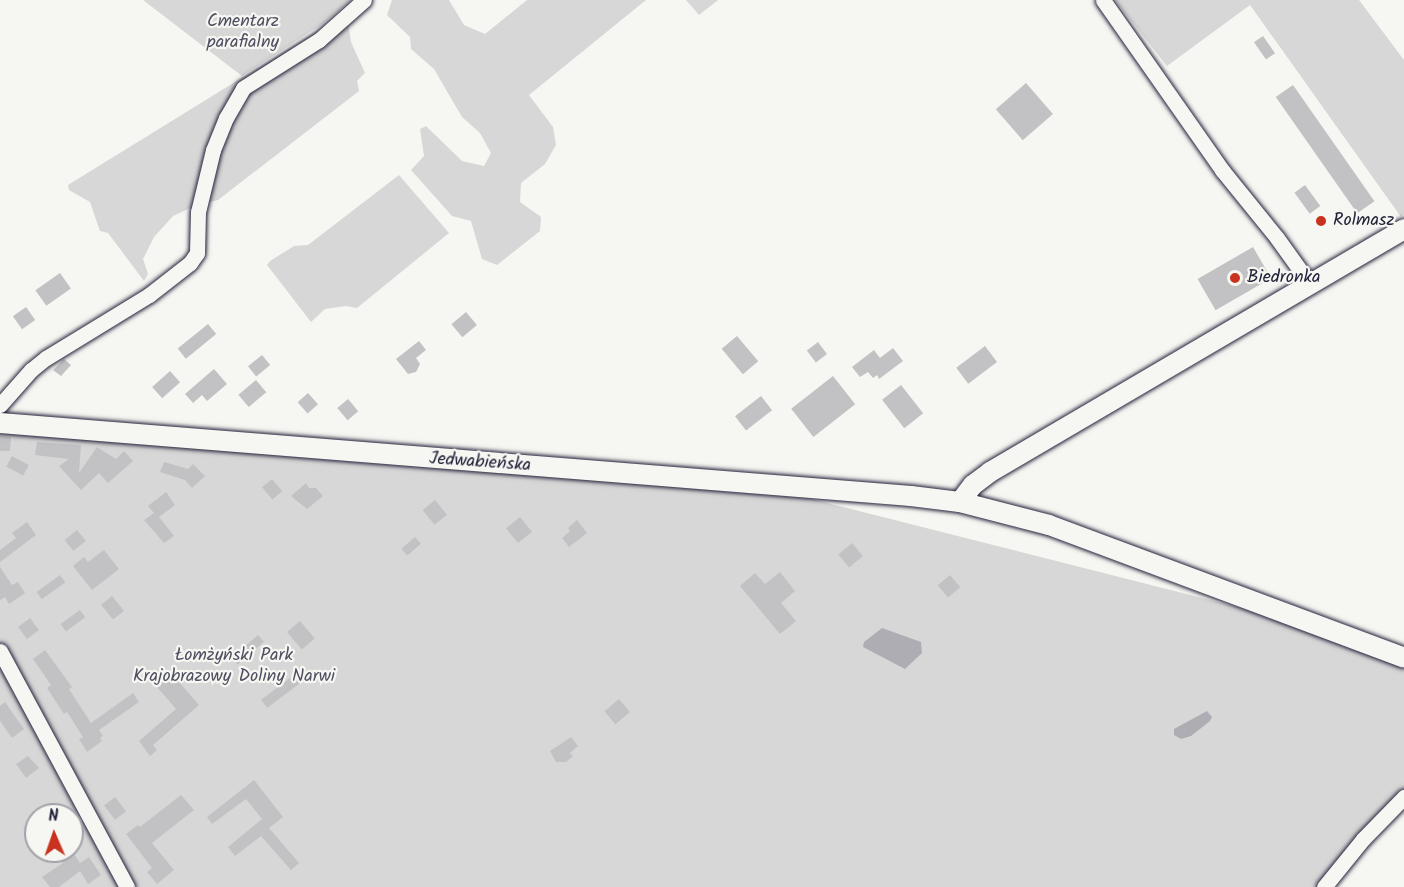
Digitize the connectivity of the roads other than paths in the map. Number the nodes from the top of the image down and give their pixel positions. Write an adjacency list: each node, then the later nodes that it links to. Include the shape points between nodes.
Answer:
1 (364, 0): 5 (street, via 319,40 243,88 213,150 198,212 197,253 190,263 149,296 46,358)
2 (1103, 0): 4 (street, via 1222,170)
3 (1404, 229): 4 (main road)
4 (1310, 284): 7 (main road, via 990,472)
5 (0, 405)
6 (0, 423): 7 (main road, Jedwabieńska)
7 (960, 502): 9 (main road, Jedwabieńska, via 1049,525)
8 (0, 651): 11 (street)
9 (1404, 658)
10 (1404, 797): 12 (street)
11 (127, 887)
12 (1324, 887)

